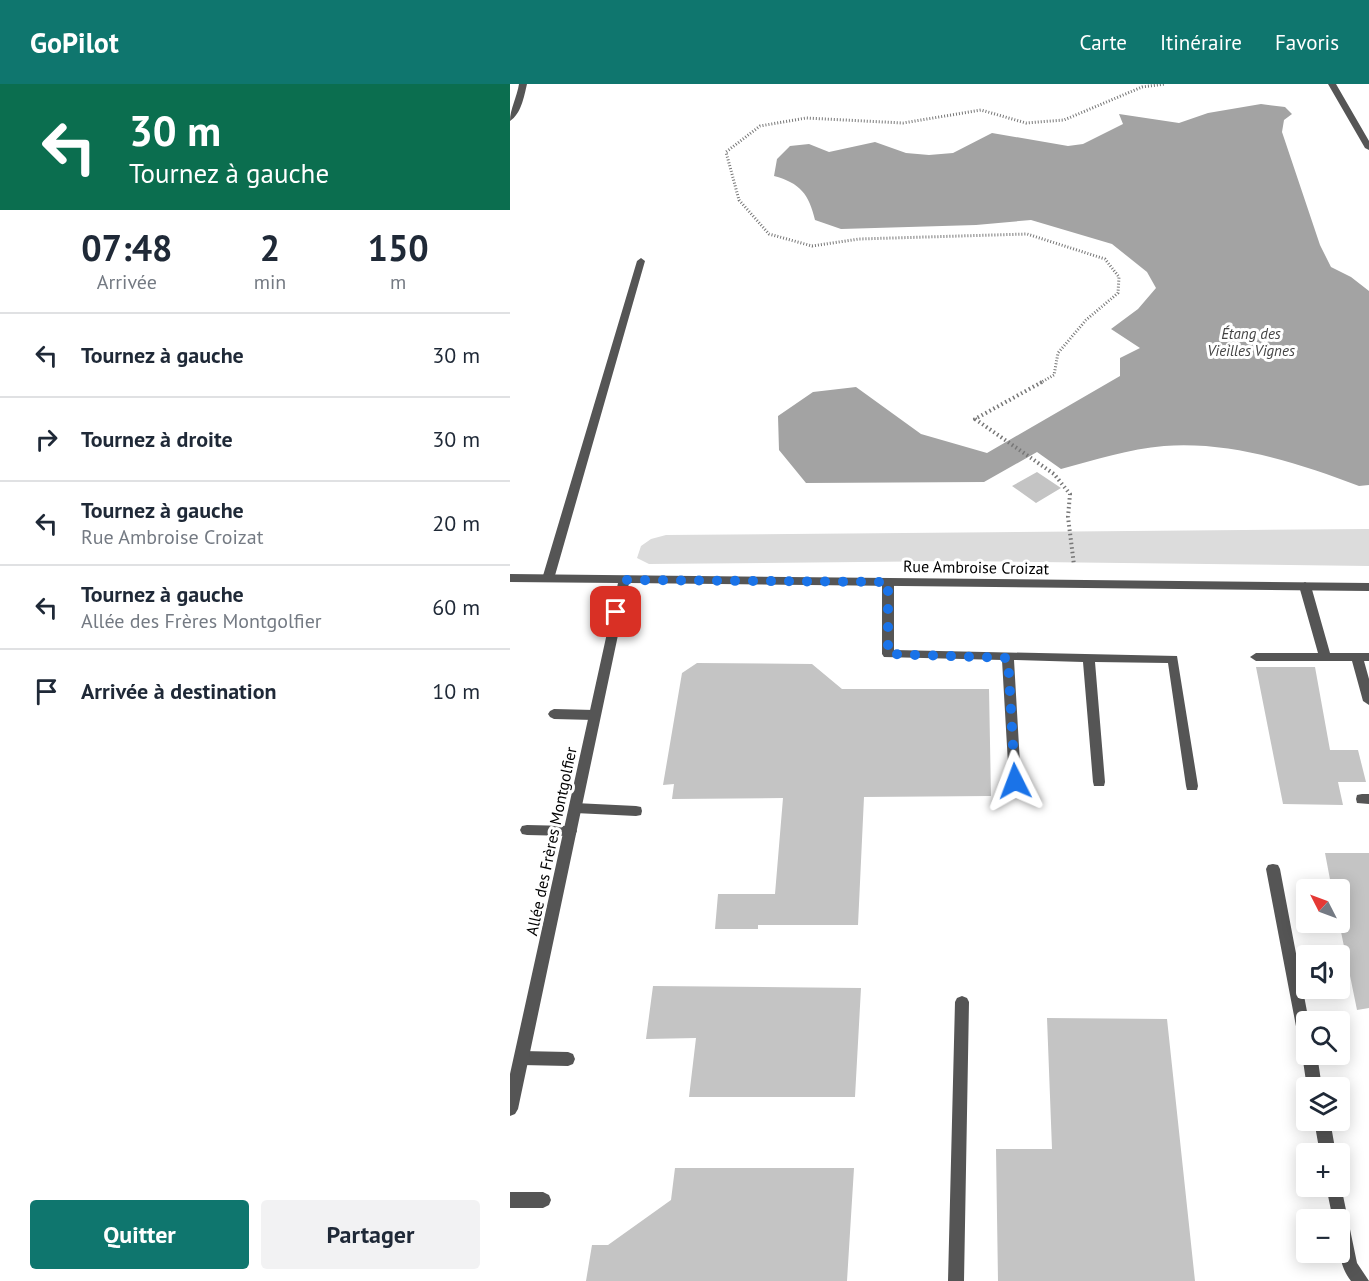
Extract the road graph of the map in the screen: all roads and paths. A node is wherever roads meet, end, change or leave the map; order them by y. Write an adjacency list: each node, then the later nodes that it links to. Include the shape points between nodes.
1 (523, 84): 4 (street)
2 (1165, 84): 11 (path, via 1142,87 1064,120 1026,123 981,110 903,123 806,118 760,126 726,152 740,200 769,234 812,246 859,239 1027,234 1105,259 1119,277 1118,293 1086,320 1058,353 1054,375 975,419 1054,474 1070,494 1068,517)
3 (1332, 84): 5 (street)
4 (510, 119)
5 (1369, 148)
6 (640, 261): 8 (street)
7 (510, 578): 8 (street, Rue Ambroise Croizat)
8 (548, 579): 9 (street, Rue Ambroise Croizat)
9 (624, 580): 10 (street, Rue Ambroise Croizat); 21 (street, Allée des Frères Montgolfier)
10 (888, 582): 11 (street, Rue Ambroise Croizat); 17 (street, via 888,654)
11 (1076, 584): 12 (street, Rue Ambroise Croizat)
12 (1305, 586): 13 (street, Rue Ambroise Croizat); 15 (street)
13 (1369, 587)
14 (1256, 657): 15 (street)
15 (1325, 657): 16 (street)
16 (1363, 657): 19 (street)
17 (1008, 658): 18 (street); 22 (street)
18 (1089, 658): 23 (street); 24 (street, via 1173,659)
19 (1369, 701)
20 (554, 714): 21 (street)
21 (594, 715): 25 (street, Allée des Frères Montgolfier)
22 (1015, 781)
23 (1099, 782)
24 (1192, 786)
25 (575, 808): 26 (street); 28 (street, Allée des Frères Montgolfier)
26 (636, 811)
27 (527, 830): 28 (street)
28 (570, 831): 32 (street, Allée des Frères Montgolfier)
29 (1273, 868): 31 (street)
30 (962, 1002): 38 (street)
31 (1300, 1011)
32 (522, 1058): 33 (street); 34 (street, Allée des Frères Montgolfier)
33 (568, 1059)
34 (510, 1107)
35 (1336, 1197): 39 (street, via 1350,1267)
36 (510, 1200): 37 (street)
37 (543, 1200)
38 (956, 1281)
39 (1361, 1281)

